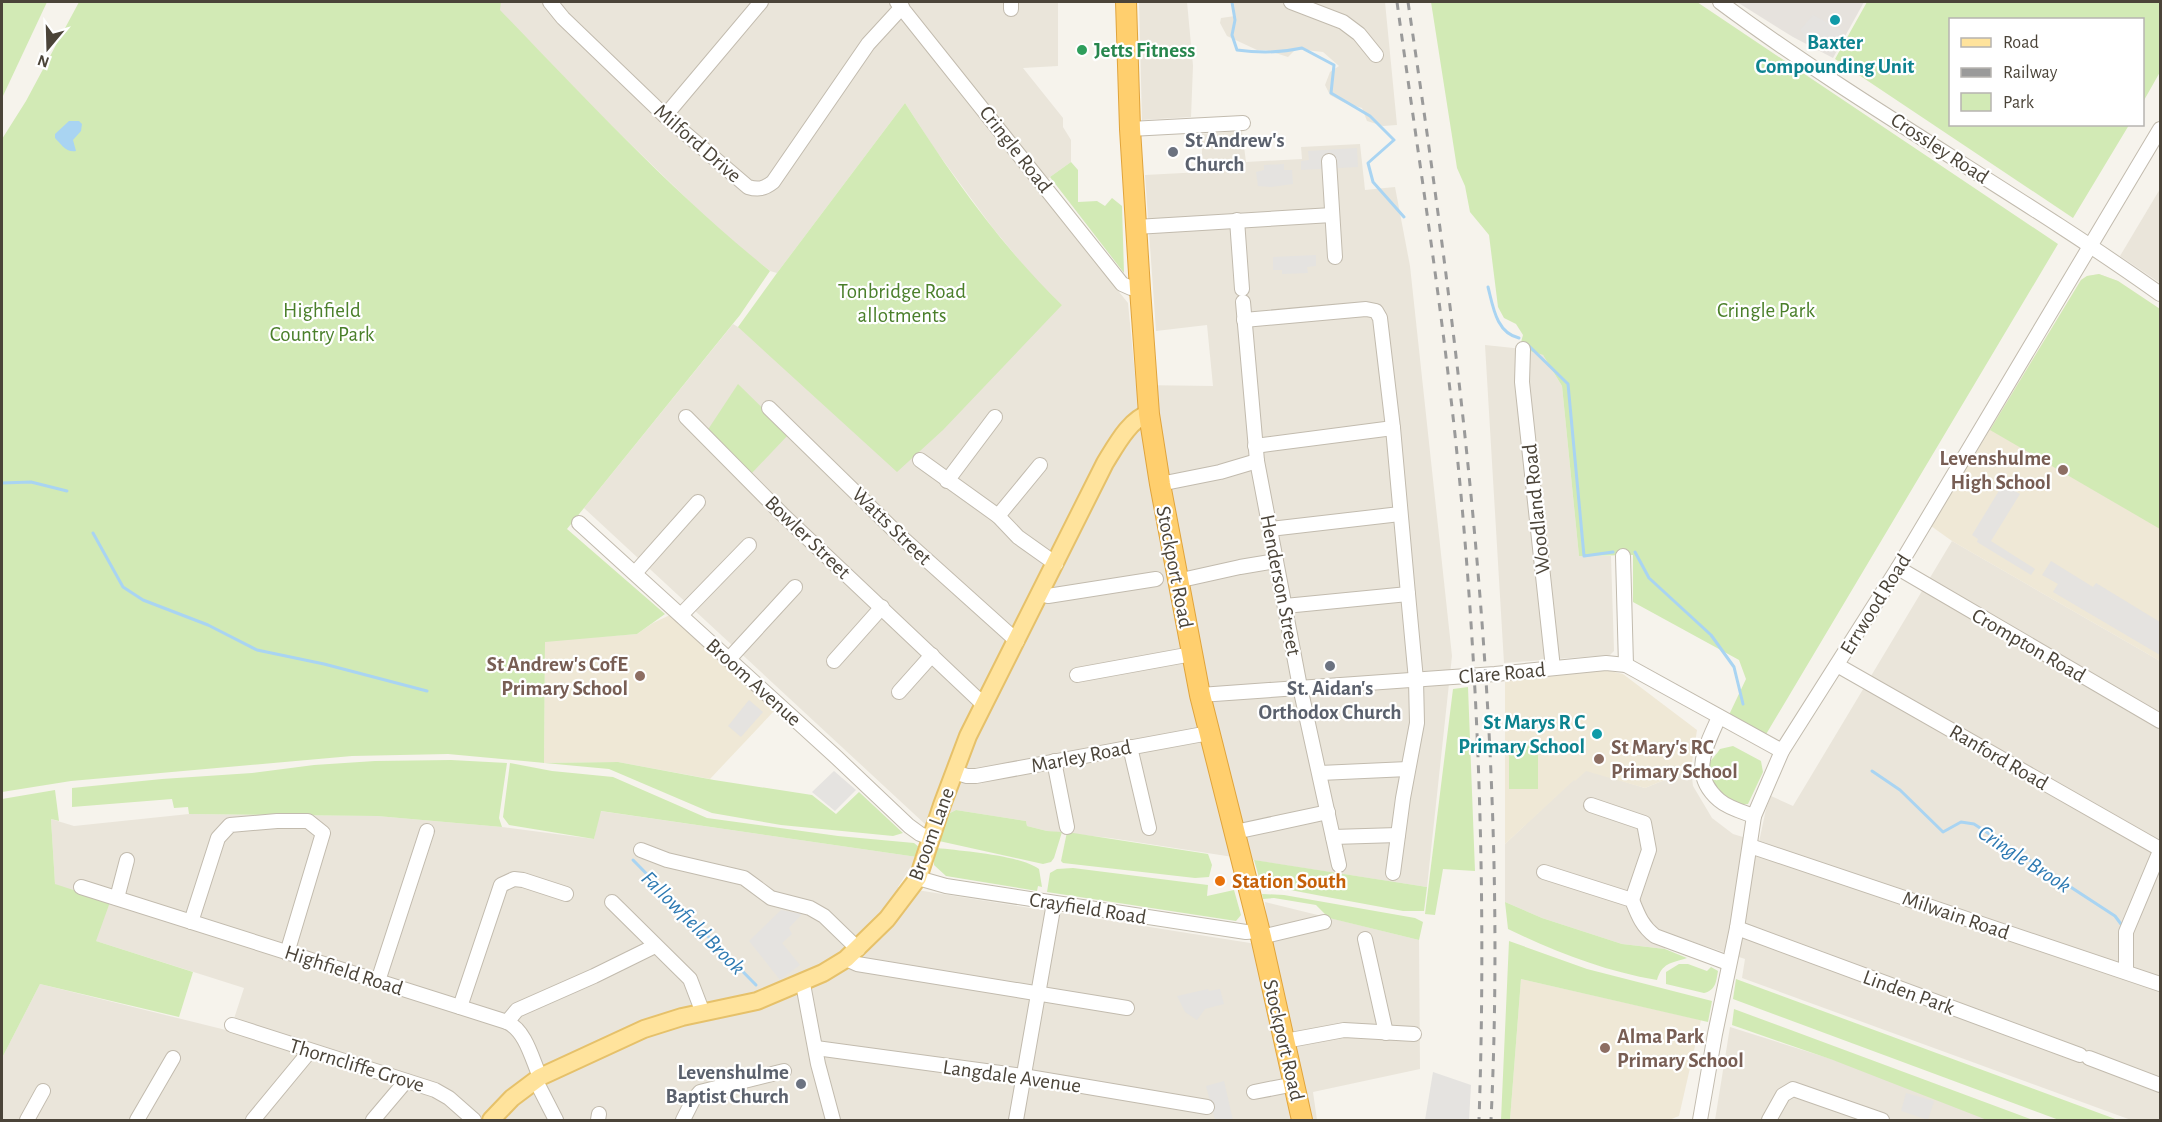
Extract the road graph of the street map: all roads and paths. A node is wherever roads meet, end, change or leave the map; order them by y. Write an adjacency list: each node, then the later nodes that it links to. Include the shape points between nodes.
1 (550, 2): 8 (street, Milford Drive)
2 (761, 2): 8 (street)
3 (1126, 2): 10 (highway, Stockport Road)
4 (1291, 2): 7 (street, via 1343,22)
5 (1720, 2): 16 (street, Crossley Road, via 1777,44)
6 (900, 4): 8 (street, Milford Drive, via 768,186 756,190 748,187); 18 (street, Cringle Road, via 1122,284)
7 (1376, 55)
8 (665, 116)
9 (1243, 123): 10 (street)
10 (1130, 129): 15 (highway, Stockport Road)
11 (2160, 129): 16 (street, Errwood Road)
12 (1329, 161): 13 (street)
13 (1332, 215): 14 (street); 17 (street)
14 (1237, 220): 15 (street); 20 (street, Henderson Street)
15 (1136, 226): 18 (highway, Stockport Road)
16 (2092, 245): 19 (street, Crossley Road); 42 (street, Errwood Road)
17 (1335, 257)
18 (1140, 289): 23 (highway, Stockport Road)
19 (2160, 294)
20 (1244, 320): 26 (street, via 1376,311); 27 (street, Henderson Street)
21 (1523, 349): 59 (street, Woodland Road, via 1522,382)
22 (769, 408): 52 (street, Watts Street, via 907,542)
23 (1149, 414): 32 (highway, Stockport Road); 41 (main road, Broom Lane, via 1135,422 1112,451)
24 (686, 417): 50 (street, Bowler Street)
25 (995, 417): 31 (street)
26 (1393, 428): 27 (street); 34 (street)
27 (1255, 446): 29 (street, Henderson Street)
28 (920, 460): 31 (street)
29 (1257, 461): 32 (street); 37 (street, Henderson Street)
30 (1040, 465): 35 (street)
31 (947, 481): 35 (street)
32 (1160, 484): 45 (highway, Stockport Road)
33 (698, 502): 43 (street)
34 (1400, 514): 37 (street); 48 (street)
35 (998, 516): 41 (street, via 1018,537)
36 (579, 523): 43 (street, Broom Avenue)
37 (1270, 530): 40 (street, Henderson Street)
38 (749, 545): 51 (street)
39 (1623, 556): 58 (street)
40 (1276, 561): 45 (street); 49 (street, Henderson Street)
41 (1056, 564): 47 (main road, Broom Lane)
42 (1898, 568): 57 (street, Errwood Road); 67 (street, Crompton Road)
43 (635, 573): 51 (street, Broom Avenue)
44 (1156, 579): 47 (street)
45 (1177, 581): 53 (highway, Stockport Road)
46 (795, 587): 55 (street)
47 (1041, 594): 52 (main road, Broom Lane)
48 (1408, 594): 49 (street); 61 (street)
49 (1285, 606): 62 (street, Henderson Street)
50 (882, 607): 54 (street, Bowler Street); 56 (street)
51 (681, 615): 55 (street, Broom Avenue)
52 (1017, 641): 65 (main road, Broom Lane)
53 (1192, 654): 60 (street); 64 (highway, Stockport Road)
54 (932, 655): 63 (street); 65 (street, Bowler Street)
55 (729, 659): 82 (street, Broom Avenue, via 915,831)
56 (834, 661)
57 (1837, 664): 70 (street, Errwood Road); 87 (street, Ranford Road)
58 (1626, 665): 59 (street, Clare Road); 66 (street, Clare Road)
59 (1553, 668): 61 (street, Clare Road)
60 (1077, 675)
61 (1416, 680): 62 (street, Clare Road); 72 (street, via 1417,723)
62 (1300, 687): 64 (street, Clare Road); 74 (street, Henderson Street)
63 (898, 692)
64 (1200, 695): 68 (highway, Stockport Road)
65 (984, 705): 73 (main road, Broom Lane)
66 (1719, 717): 70 (street, Clare Road); 77 (street, via 1702,756 1703,779 1720,801)
67 (2160, 722)
68 (1209, 733): 69 (street, Marley Road); 81 (highway, Stockport Road)
69 (1130, 747): 71 (street, Marley Road); 79 (street)
70 (1782, 751): 77 (street, Errwood Road)
71 (1054, 761): 73 (street, Marley Road, via 976,776); 78 (street)
72 (1408, 769): 74 (street); 83 (street)
73 (954, 772): 82 (main road, Broom Lane)
74 (1320, 773): 76 (street, Henderson Street)
75 (1591, 805): 96 (street, via 1644,823 1649,850)
76 (1328, 812): 81 (street); 84 (street, Henderson Street)
77 (1754, 816): 85 (street, Errwood Road)
78 (1067, 827)
79 (1149, 828)
80 (428, 831): 109 (street)
81 (1235, 832): 102 (highway, Stockport Road)
82 (932, 834): 90 (main road, Broom Lane)
83 (1398, 835): 84 (street); 92 (street)
84 (1334, 837): 89 (street, Henderson Street)
85 (1750, 846): 101 (street, Errwood Road); 108 (street, Milwain Road)
86 (641, 850): 106 (street, via 666,866 744,878 771,898 817,912 832,922)
87 (2160, 850): 108 (street, via 2126,932)
88 (128, 860): 95 (street)
89 (1339, 865)
90 (920, 871): 98 (street, Crayfield Road, via 946,886); 106 (main road, Broom Lane, via 887,920)
91 (1544, 872): 96 (street)
92 (1393, 873)
93 (81, 887): 95 (street, Highfield Road)
94 (566, 894): 113 (street, via 550,893 514,879 501,885)
95 (117, 898): 99 (street, Highfield Road)
96 (1632, 900): 107 (street, via 1640,921 1655,936)
97 (612, 902): 104 (street)
98 (1054, 903): 102 (street, Crayfield Road); 112 (street)
99 (191, 922): 105 (street, Highfield Road); 105 (street, via 218,838 230,825 308,821 323,833)
100 (1324, 922): 102 (street, Crayfield Road)
101 (1737, 928): 107 (street, Errwood Road); 129 (street, Linden Park)
102 (1260, 934): 120 (highway, Stockport Road)
103 (1365, 939): 118 (street)
104 (655, 946): 115 (street, via 690,979); 116 (street, via 517,1010)
105 (287, 953): 109 (street, Highfield Road)
106 (852, 954): 110 (main road, Broom Lane); 112 (street, via 857,964)
107 (1728, 963): 144 (street, Errwood Road)
108 (2126, 972): 111 (street, Milwain Road)
109 (378, 981): 113 (street, Highfield Road)
110 (802, 984): 115 (main road, Broom Lane, via 747,1004); 121 (street)
111 (2160, 984)
112 (1037, 993): 114 (street); 125 (street)
113 (460, 1007): 116 (street, Highfield Road)
114 (1127, 1008)
115 (703, 1013): 126 (main road, Broom Lane, via 644,1029)
116 (507, 1022): 126 (street, via 521,1033)
117 (232, 1025): 122 (street, Thorncliffe Grove)
118 (1386, 1033): 119 (street); 120 (street, via 1344,1030)
119 (1414, 1034)
120 (1285, 1041): 128 (highway, Stockport Road)
121 (816, 1048): 125 (street, Langdale Avenue); 141 (street)
122 (310, 1051): 127 (street, Thorncliffe Grove); 135 (street)
123 (173, 1058): 134 (street)
124 (784, 1071): 140 (street, via 700,1092)
125 (1023, 1076): 132 (street, Langdale Avenue); 142 (street)
126 (538, 1079): 138 (main road, Broom Lane); 139 (street)
127 (406, 1081): 136 (street); 137 (street, Thorncliffe Grove, via 449,1098)
128 (1295, 1084): 131 (street); 143 (highway, Stockport Road)
129 (2160, 1085)
130 (43, 1091): 133 (street)
131 (1254, 1092)
132 (1207, 1107)
133 (27, 1120)
134 (138, 1120)
135 (253, 1120)
136 (373, 1120)
137 (474, 1120)
138 (491, 1120)
139 (556, 1120)
140 (683, 1120)
141 (832, 1120)
142 (1016, 1120)
143 (1302, 1120)
144 (1700, 1120)
145 (1769, 1120): 146 (street, via 1783,1095 1793,1089)
146 (1882, 1120)

